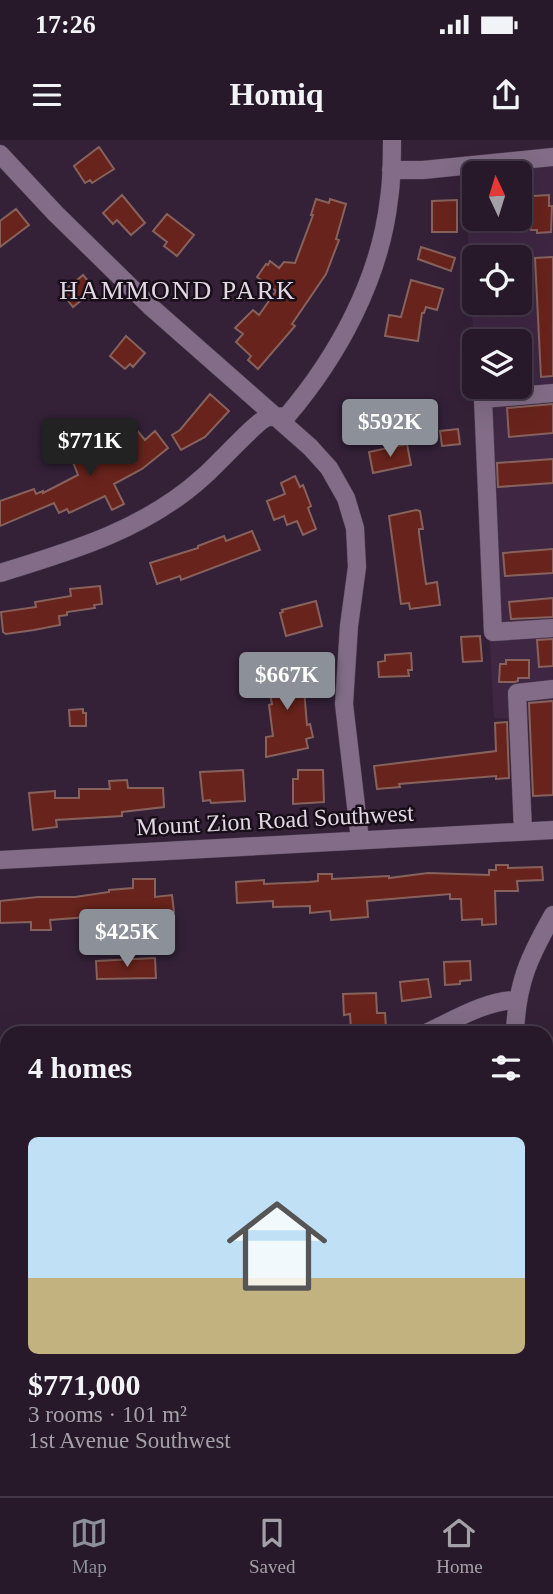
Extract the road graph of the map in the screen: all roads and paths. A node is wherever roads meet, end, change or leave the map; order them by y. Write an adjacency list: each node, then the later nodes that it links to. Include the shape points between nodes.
1 (392, 140): 4 (street)
2 (0, 154): 6 (street, via 151,307)
3 (553, 157): 4 (street)
4 (391, 170): 6 (street, via 381,242 356,313 310,390 287,416)
5 (553, 393): 8 (street, via 483,399 493,632)
6 (276, 417): 7 (street, via 265,418 201,479 136,524); 12 (street, via 329,468 346,498 355,528 357,567 344,704)
7 (0, 573)
8 (553, 628)
9 (553, 689): 11 (street, via 517,692)
10 (553, 830): 11 (street, Mount Zion Road Southwest)
11 (523, 831): 12 (street, Mount Zion Road Southwest)
12 (360, 840): 13 (street, Mount Zion Road Southwest)
13 (0, 860)
14 (553, 915): 15 (street, via 530,956)
15 (516, 1000): 16 (street, via 489,1004); 17 (street)
16 (441, 1026)
17 (515, 1026)

